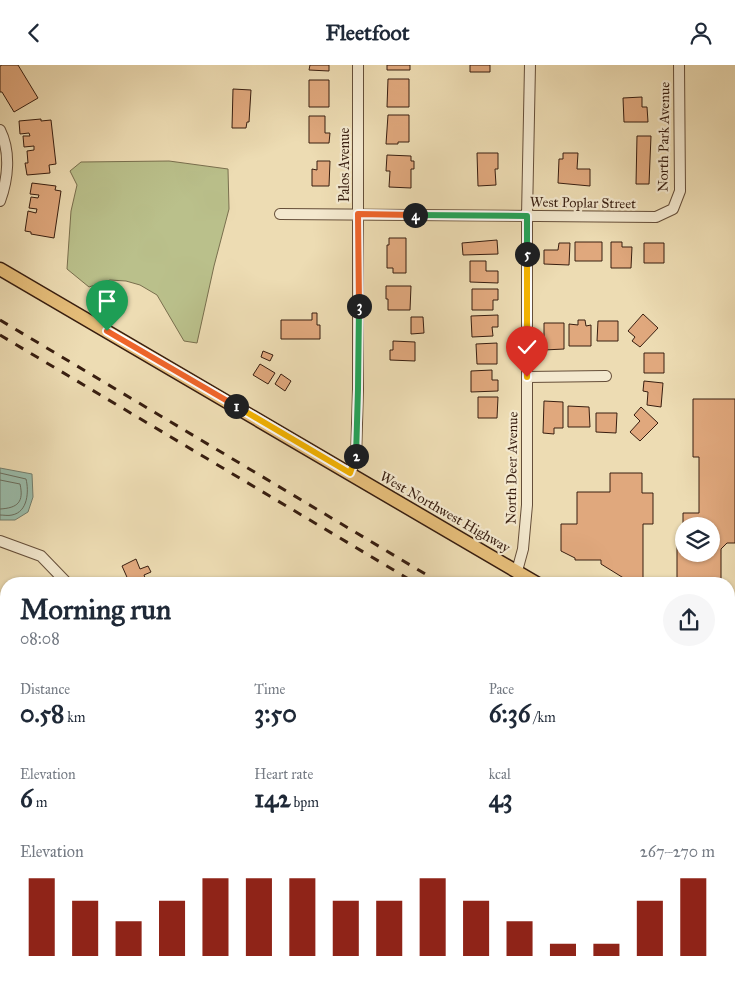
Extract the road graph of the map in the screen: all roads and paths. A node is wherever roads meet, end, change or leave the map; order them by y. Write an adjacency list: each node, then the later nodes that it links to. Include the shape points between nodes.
1 (358, 65): 8 (street, Palos Avenue)
2 (530, 65): 9 (street, North Deer Avenue)
3 (679, 65): 6 (street, North Park Avenue, via 680,191)
4 (0, 130): 5 (street, via 7,157 7,174)
5 (0, 201)
6 (673, 209): 9 (street, West Poplar Street, via 656,217)
7 (280, 214): 8 (street, West Poplar Street)
8 (358, 214): 9 (street, West Poplar Street); 13 (street, Palos Avenue, via 358,397 356,459)
9 (527, 216): 12 (street, North Deer Avenue)
10 (0, 269): 13 (main road, West Northwest Highway)
11 (606, 376): 12 (street)
12 (527, 377): 15 (street, North Deer Avenue, via 527,505 523,549)
13 (350, 473): 15 (main road, West Northwest Highway)
14 (0, 541): 16 (street, via 41,556)
15 (517, 571): 17 (main road, West Northwest Highway)
16 (61, 577)
17 (527, 577)

